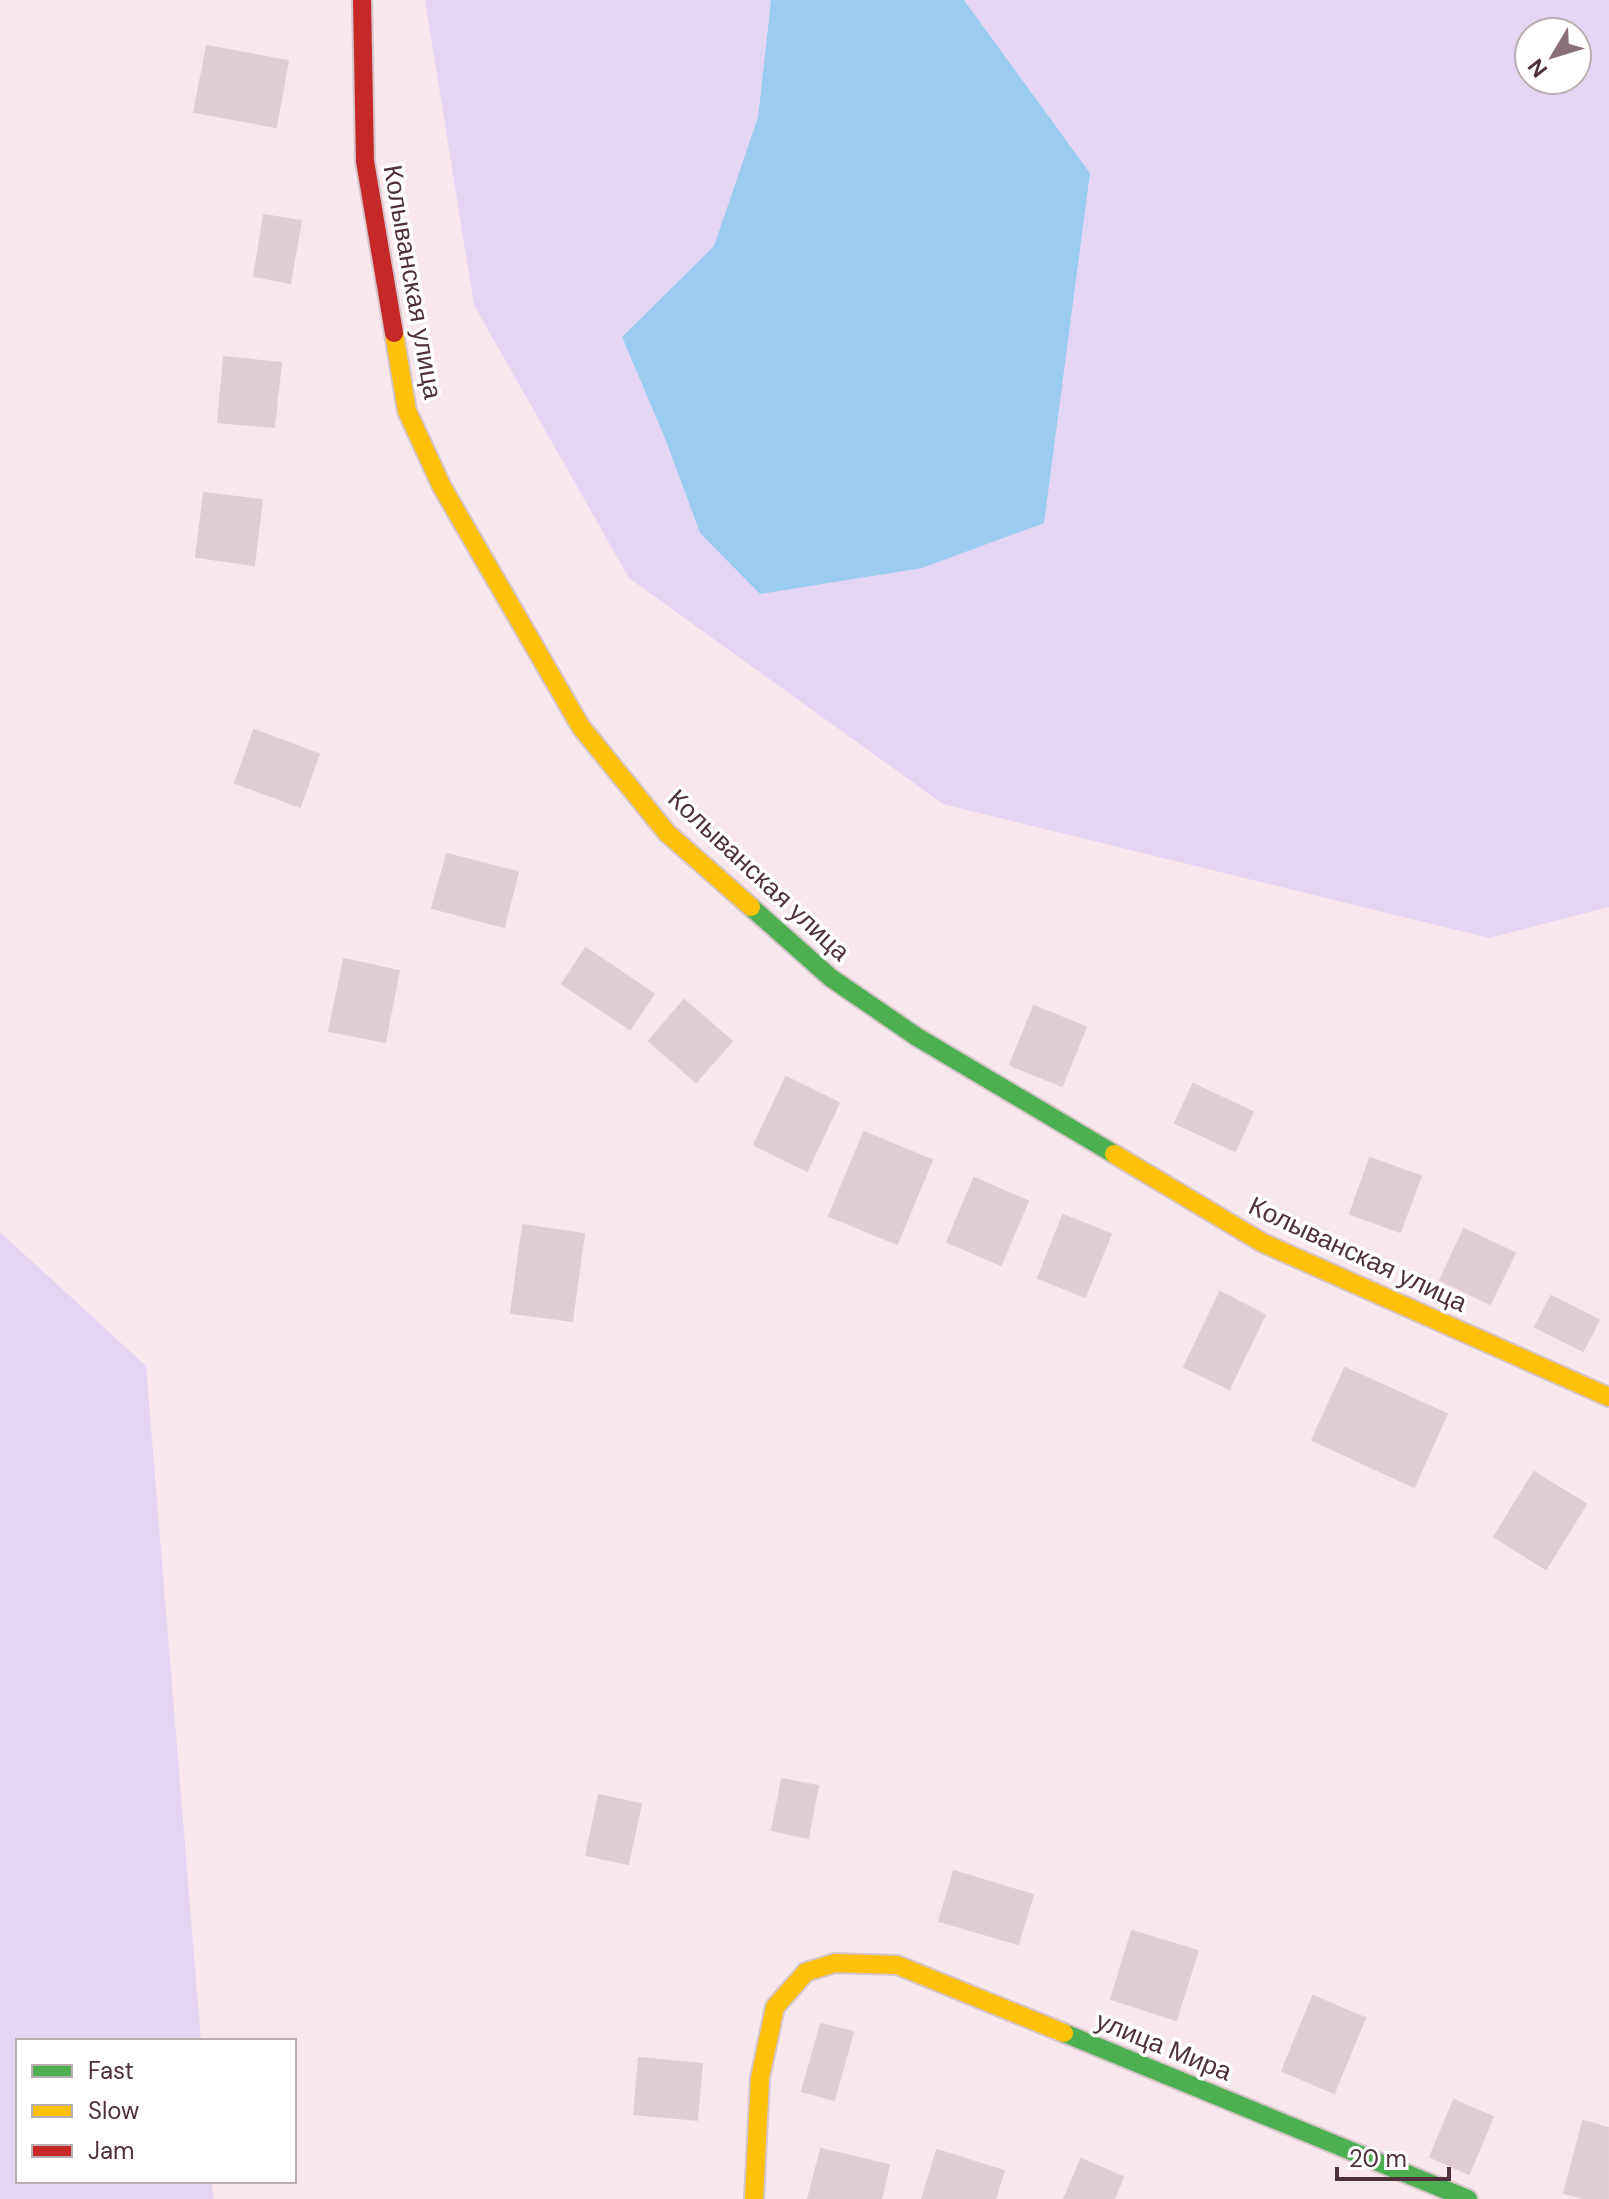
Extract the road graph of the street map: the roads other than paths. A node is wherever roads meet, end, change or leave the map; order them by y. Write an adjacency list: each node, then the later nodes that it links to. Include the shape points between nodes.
1 (362, 0): 2 (street, Колыванская улица, via 365,161 407,411 442,487 581,727 667,833 831,978 944,1053 1263,1243)
2 (1609, 1397)
3 (754, 2199): 4 (street, улица Мира, via 760,2078 775,2007 806,1972 835,1963 897,1965)
4 (1468, 2199)

